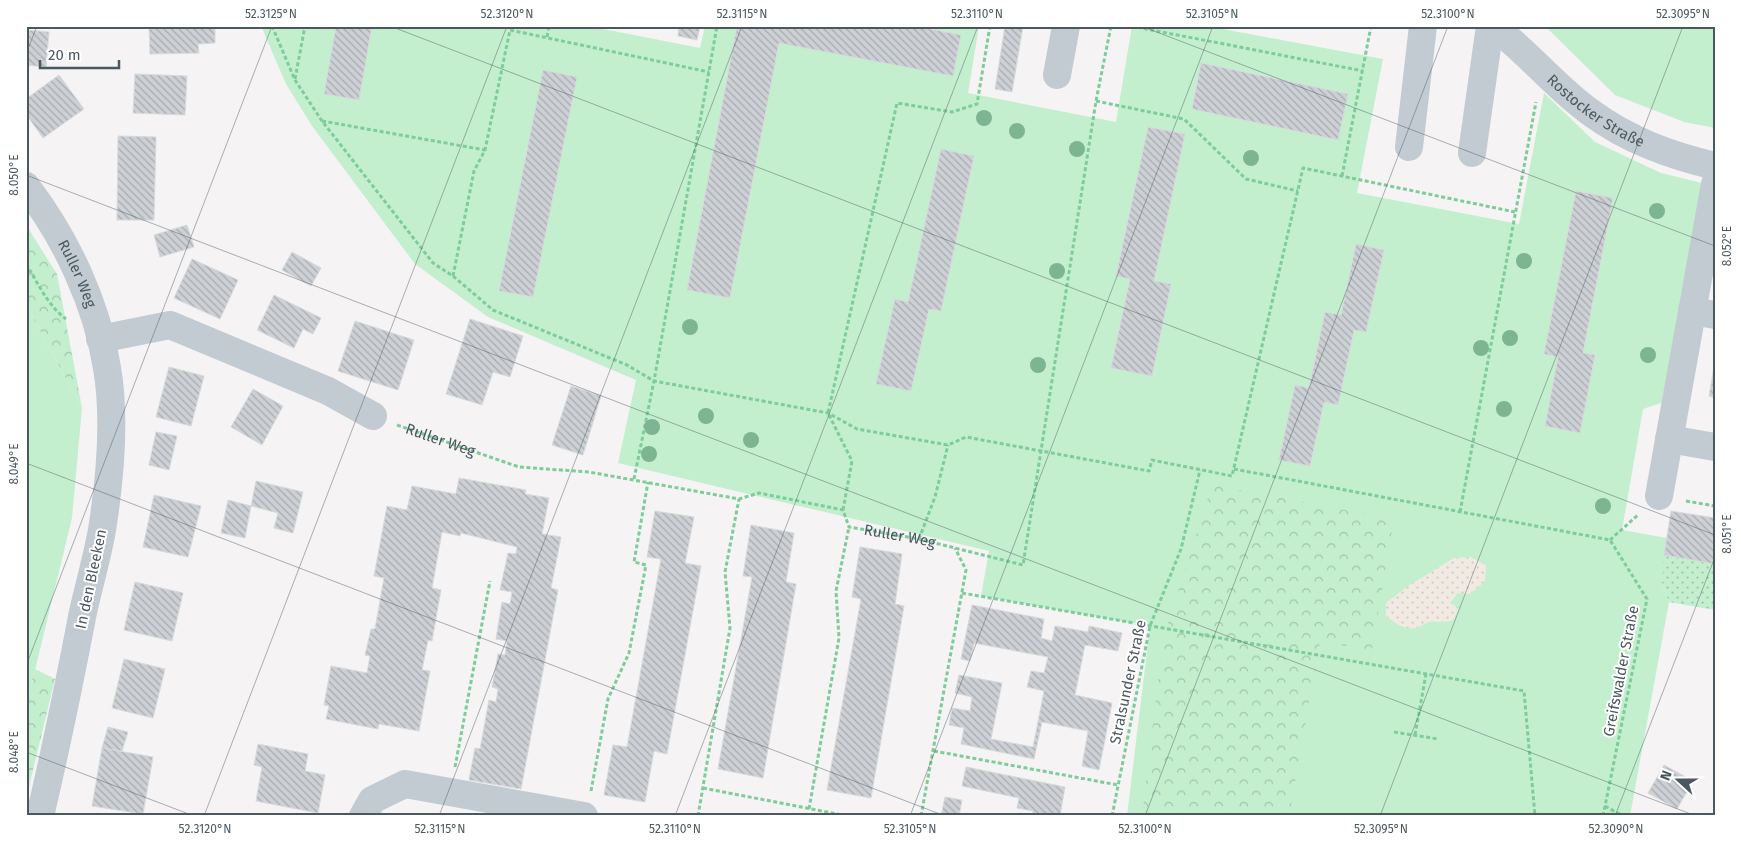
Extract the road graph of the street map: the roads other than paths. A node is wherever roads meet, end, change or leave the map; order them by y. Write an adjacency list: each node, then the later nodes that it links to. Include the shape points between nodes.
1 (1066, 26): 4 (street)
2 (1423, 26): 5 (street)
3 (1492, 26): 6 (street); 7 (street, Rostocker Straße, via 1589,112 1632,138 1673,156)
4 (1057, 75)
5 (1409, 147)
6 (1472, 153)
7 (1715, 166)
8 (1715, 184): 10 (street)
9 (26, 186): 11 (street, Ruller Weg, via 40,204 72,261)
10 (1704, 313): 13 (street)
11 (98, 330): 12 (street, via 170,325 328,391); 17 (street, In den Bleeken, via 110,391 110,437 102,530)
12 (373, 416)
13 (1669, 439): 14 (street); 15 (street)
14 (1715, 447)
15 (1659, 496)
16 (587, 806): 18 (street, via 405,784 372,800)
17 (40, 816)
18 (363, 816)

